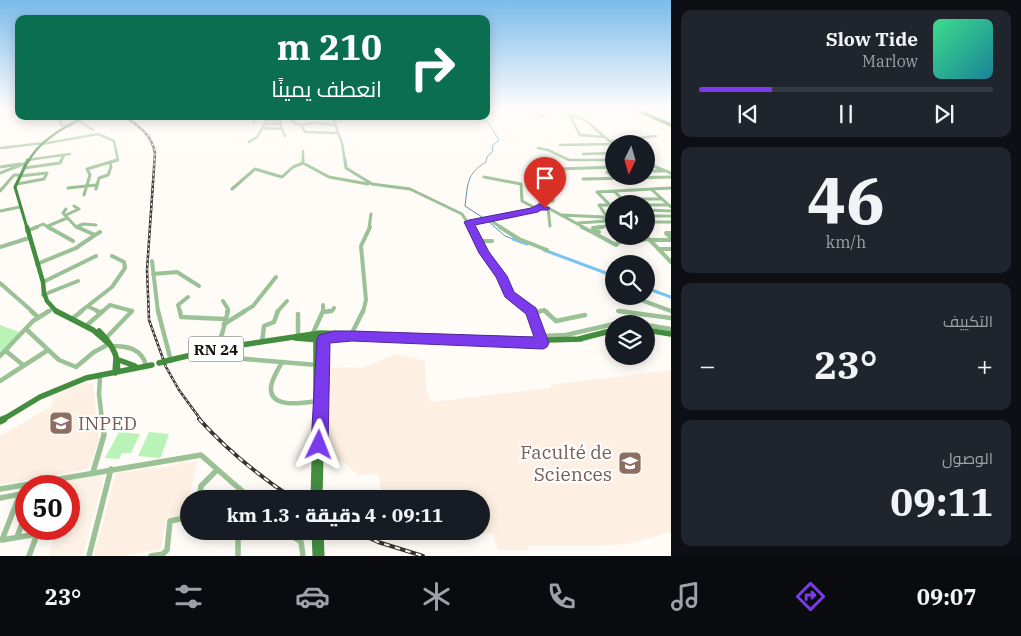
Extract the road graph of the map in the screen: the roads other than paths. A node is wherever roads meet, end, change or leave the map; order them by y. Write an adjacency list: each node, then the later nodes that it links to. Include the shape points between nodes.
1 (53, 135): 11 (main road)
2 (93, 135): 11 (street)
3 (100, 135): 22 (street, via 116,145 118,160)
4 (258, 135): 9 (street)
5 (338, 135): 43 (street, via 344,166)
6 (580, 135): 8 (street)
7 (603, 135): 8 (street)
8 (605, 137)
9 (249, 142)
10 (605, 143): 12 (street)
11 (43, 144): 13 (street); 21 (main road)
12 (560, 145)
13 (1, 148)
14 (538, 148): 20 (street, via 548,149 569,160)
15 (303, 151): 24 (street)
16 (605, 153): 18 (street)
17 (70, 154): 19 (street)
18 (583, 154)
19 (64, 155): 21 (street); 27 (street, via 60,163)
20 (605, 160)
21 (27, 161): 26 (street); 27 (main road); 34 (street)
22 (110, 162): 46 (street, via 87,169 90,175); 47 (street, via 108,175 99,178)
23 (556, 162): 28 (street)
24 (303, 163): 43 (street, via 329,177); 50 (street, via 293,167 284,177 253,170)
25 (655, 166): 32 (street)
26 (0, 167)
27 (24, 168): 36 (main road)
28 (559, 169): 29 (street); 35 (street, via 558,175)
29 (605, 169)
30 (532, 171): 33 (street)
31 (655, 171): 32 (street)
32 (665, 171): 37 (street)
33 (540, 172): 35 (street); 35 (street, via 540,158 550,159); 65 (street)
34 (0, 173)
35 (551, 174): 65 (street, via 554,201)
36 (20, 175): 42 (main road); 42 (street, via 47,173 44,179); 45 (street, via 14,175)
37 (671, 175): 38 (street)
38 (655, 176)
39 (484, 177): 65 (street, via 521,184 522,201)
40 (605, 178): 41 (street)
41 (583, 179)
42 (16, 184): 63 (main road)
43 (372, 184): 80 (street, via 410,189 457,210)
44 (0, 185): 45 (street)
45 (6, 185): 53 (street)
46 (86, 186): 47 (street); 48 (street); 55 (street)
47 (96, 187)
48 (68, 188)
49 (671, 188): 51 (street)
50 (232, 189)
51 (651, 189): 52 (street); 59 (street)
52 (629, 190): 54 (street); 57 (street)
53 (0, 191)
54 (614, 191): 56 (street); 60 (street, via 597,192)
55 (84, 195)
56 (618, 195)
57 (635, 195)
58 (655, 199): 59 (street)
59 (662, 199): 66 (street)
60 (605, 201)
61 (605, 205): 71 (street, via 599,205)
62 (655, 205): 66 (street)
63 (20, 206): 70 (street); 89 (main road)
64 (74, 206): 74 (street, via 79,209)
65 (539, 206): 67 (street); 78 (street)
66 (670, 207): 69 (street)
67 (548, 208): 73 (street); 86 (street)
68 (66, 209): 74 (street, via 63,213)
69 (655, 209)
70 (0, 211)
71 (605, 213)
72 (372, 214): 144 (street, via 370,230 361,241 365,308)
73 (560, 214): 77 (street); 83 (street)
74 (67, 216): 85 (street); 87 (street)
75 (655, 216): 76 (street)
76 (671, 216)
77 (605, 217)
78 (490, 220): 80 (street); 105 (street, via 519,239)
79 (605, 221): 83 (street)
80 (469, 222): 98 (street)
81 (655, 222): 82 (street)
82 (671, 222)
83 (576, 223): 91 (street)
84 (96, 225): 87 (street)
85 (48, 226): 89 (street, via 43,224); 99 (street)
86 (550, 226)
87 (76, 227): 93 (street)
88 (605, 227): 91 (street, via 593,228 599,232)
89 (27, 231): 94 (main road)
90 (100, 232): 93 (street)
91 (594, 233): 96 (street)
92 (671, 233): 97 (street, via 666,233)
93 (95, 235): 110 (street, via 79,246)
94 (29, 238): 102 (street); 110 (main road)
95 (655, 238): 97 (street)
96 (605, 239)
97 (671, 239)
98 (478, 240): 100 (street); 131 (street, via 511,296)
99 (73, 241)
100 (492, 241)
101 (655, 245): 103 (street)
102 (0, 247)
103 (658, 249): 104 (street); 108 (street)
104 (671, 249)
105 (547, 250)
106 (96, 256): 114 (street)
107 (112, 256): 123 (street, via 124,262 126,268 112,287)
108 (670, 261)
109 (152, 262): 111 (street)
110 (37, 264): 114 (main road)
111 (153, 274): 116 (street, via 177,272); 158 (street)
112 (276, 277): 136 (street, via 252,306)
113 (78, 281): 117 (street)
114 (43, 282): 117 (main road)
115 (0, 283): 133 (street)
116 (199, 286)
117 (43, 295): 125 (main road)
118 (188, 297): 136 (street, via 178,305 181,317)
119 (287, 300): 150 (street, via 278,310 274,322 264,326)
120 (223, 301): 136 (street, via 228,309)
121 (322, 305): 129 (street)
122 (655, 305): 127 (street)
123 (89, 307): 128 (street); 134 (street)
124 (334, 308): 129 (street)
125 (54, 310): 133 (street); 134 (main road); 151 (main road)
126 (618, 311): 135 (street)
127 (671, 311)
128 (101, 312): 137 (street); 151 (street, via 110,305 132,311)
129 (323, 312): 147 (street)
130 (298, 314): 146 (street)
131 (532, 314): 132 (street, via 544,310 556,321); 149 (street)
132 (585, 315)
133 (38, 317): 140 (street)
134 (73, 318): 137 (main road)
135 (671, 318)
136 (224, 321): 153 (street, via 223,336)
137 (87, 325): 151 (main road, via 99,331)
138 (605, 326): 149 (street)
139 (655, 326): 141 (street)
140 (26, 329): 152 (street); 154 (street)
141 (671, 329)
142 (655, 331): 145 (main road)
143 (605, 332): 149 (main road, RN 24, via 562,342)
144 (352, 333): 148 (main road, RN 24); 149 (main road, RN 24)
145 (671, 334)
146 (298, 335): 147 (main road, RN 24); 150 (main road, RN 24)
147 (315, 335): 148 (main road, RN 24); 150 (main road, RN 24); 162 (main road)
148 (324, 336): 149 (main road, RN 24); 172 (main road)
149 (542, 340)
150 (265, 341): 153 (main road, RN 24)
151 (109, 343): 152 (street, via 76,367 59,360); 157 (main road); 161 (street, via 136,350)
152 (48, 350): 160 (street)
153 (214, 350): 155 (main road, RN 24)
154 (6, 351): 156 (street); 160 (street)
155 (207, 351): 158 (main road, RN 24); 159 (street, via 210,356)
156 (0, 356)
157 (117, 358): 163 (main road); 164 (main road)
158 (168, 361): 161 (main road, RN 24, bridge)
159 (282, 362): 162 (street); 167 (street, via 270,387 275,398 288,404)
160 (23, 365): 166 (street)
161 (149, 365): 163 (main road, RN 24); 164 (main road, RN 24)
162 (317, 366): 167 (main road)
163 (136, 367): 164 (main road, RN 24)
164 (115, 370): 165 (main road, RN 24)
165 (102, 375): 168 (main road, RN 24, via 40,398); 171 (street, via 99,394 104,435)
166 (0, 381)
167 (316, 401): 172 (main road)
168 (0, 421)
169 (111, 469): 170 (street, via 201,455); 171 (street); 191 (street)
170 (217, 470): 173 (street); 175 (street)
171 (93, 472): 174 (street)
172 (316, 479): 176 (main road); 177 (main road)
173 (239, 488)
174 (0, 489)
175 (200, 490)
176 (315, 490)
177 (318, 490)
178 (15, 495): 179 (street)
179 (0, 498)
180 (15, 511): 183 (street)
181 (180, 519): 192 (street, via 170,521 167,550)
182 (15, 538): 183 (street)
183 (1, 540)
184 (35, 540): 190 (street)
185 (238, 540): 193 (street)
186 (298, 540): 194 (street)
187 (317, 540): 189 (main road)
188 (319, 540): 189 (main road)
189 (318, 544): 195 (main road); 196 (main road)
190 (29, 556)
191 (89, 556)
192 (152, 556)
193 (238, 556)
194 (303, 556)
195 (316, 556)
196 (321, 556)

